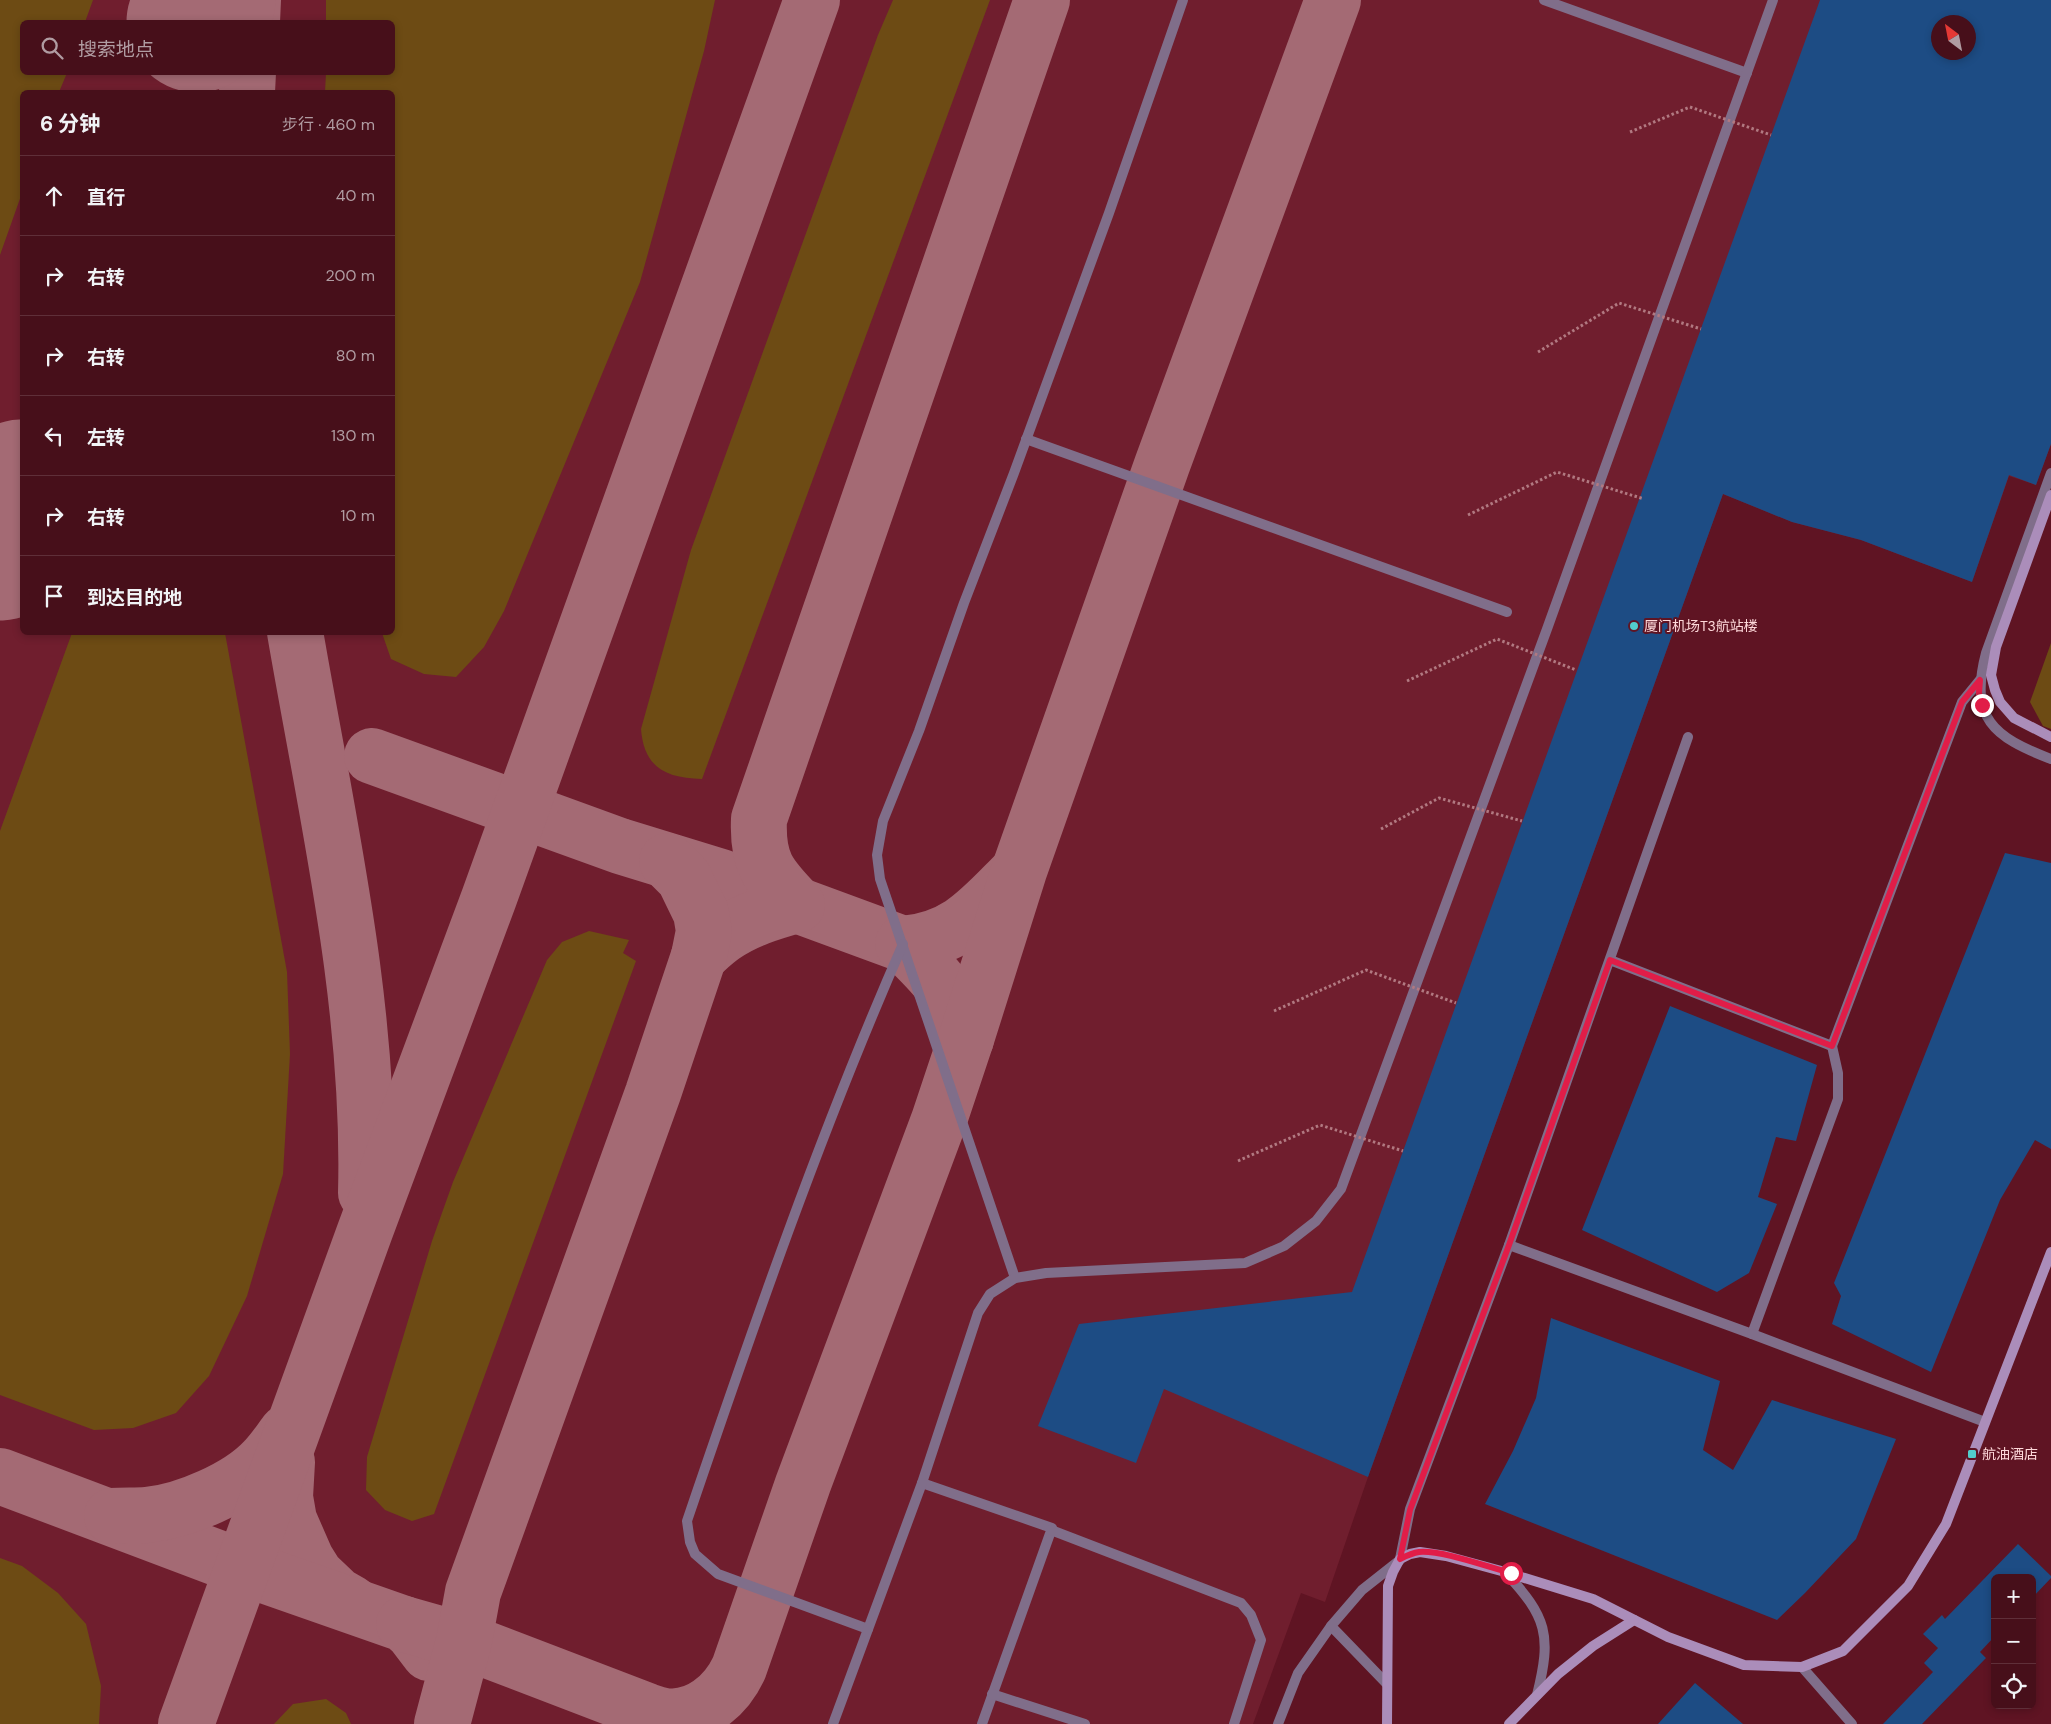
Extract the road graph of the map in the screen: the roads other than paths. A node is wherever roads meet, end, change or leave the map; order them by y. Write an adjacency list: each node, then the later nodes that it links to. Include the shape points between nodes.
1 (1183, 0): 5 (street)
2 (1544, 0): 4 (street)
3 (1773, 0): 4 (street)
4 (1747, 73): 18 (street, via 1341,1189 1316,1221 1284,1246 1245,1263 1046,1273)
5 (1026, 439): 8 (street); 13 (street, via 919,731 882,821 877,855 880,878)
6 (2051, 473): 9 (street, via 1986,653)
7 (2051, 494): 11 (main road, via 1996,647 1991,675 2000,702 2014,718)
8 (1506, 612)
9 (1980, 680): 12 (street, via 1982,705 1997,732); 15 (street, via 1962,702)
10 (1688, 737): 14 (street)
11 (2051, 737)
12 (2051, 759)
13 (903, 944): 18 (street); 27 (street, via 823,1137 687,1521 695,1554 718,1574)
14 (1610, 960): 15 (street); 16 (street)
15 (1832, 1046): 19 (street, via 1838,1074 1838,1099)
16 (1509, 1245): 19 (street); 23 (street, via 1410,1510)
17 (2051, 1252): 20 (main road)
18 (1015, 1278): 21 (street, via 990,1294 978,1314)
19 (1752, 1334): 20 (street)
20 (1985, 1422): 28 (main road, via 1946,1524 1908,1586 1843,1651)
21 (922, 1483): 22 (street); 27 (street)
22 (1051, 1530): 30 (street); 35 (street, via 1241,1603 1251,1615 1262,1640)
23 (1400, 1559): 24 (main road, via 1420,1552); 26 (street, via 1362,1590); 29 (main road, via 1388,1586)
24 (1505, 1572): 25 (main road, via 1593,1600); 31 (street, via 1538,1612 1544,1627 1546,1643)
25 (1634, 1620): 28 (main road, via 1668,1637 1744,1665); 31 (main road, via 1593,1646)
26 (1331, 1626): 29 (street); 36 (street, via 1298,1673)
27 (868, 1629): 32 (street)
28 (1802, 1667): 39 (street)
29 (1387, 1684): 37 (main road)
30 (992, 1694): 33 (street); 34 (street)
31 (1537, 1695): 38 (main road)
32 (833, 1724)
33 (982, 1724)
34 (1085, 1724)
35 (1234, 1724)
36 (1278, 1724)
37 (1389, 1724)
38 (1509, 1724)
39 (1852, 1724)

